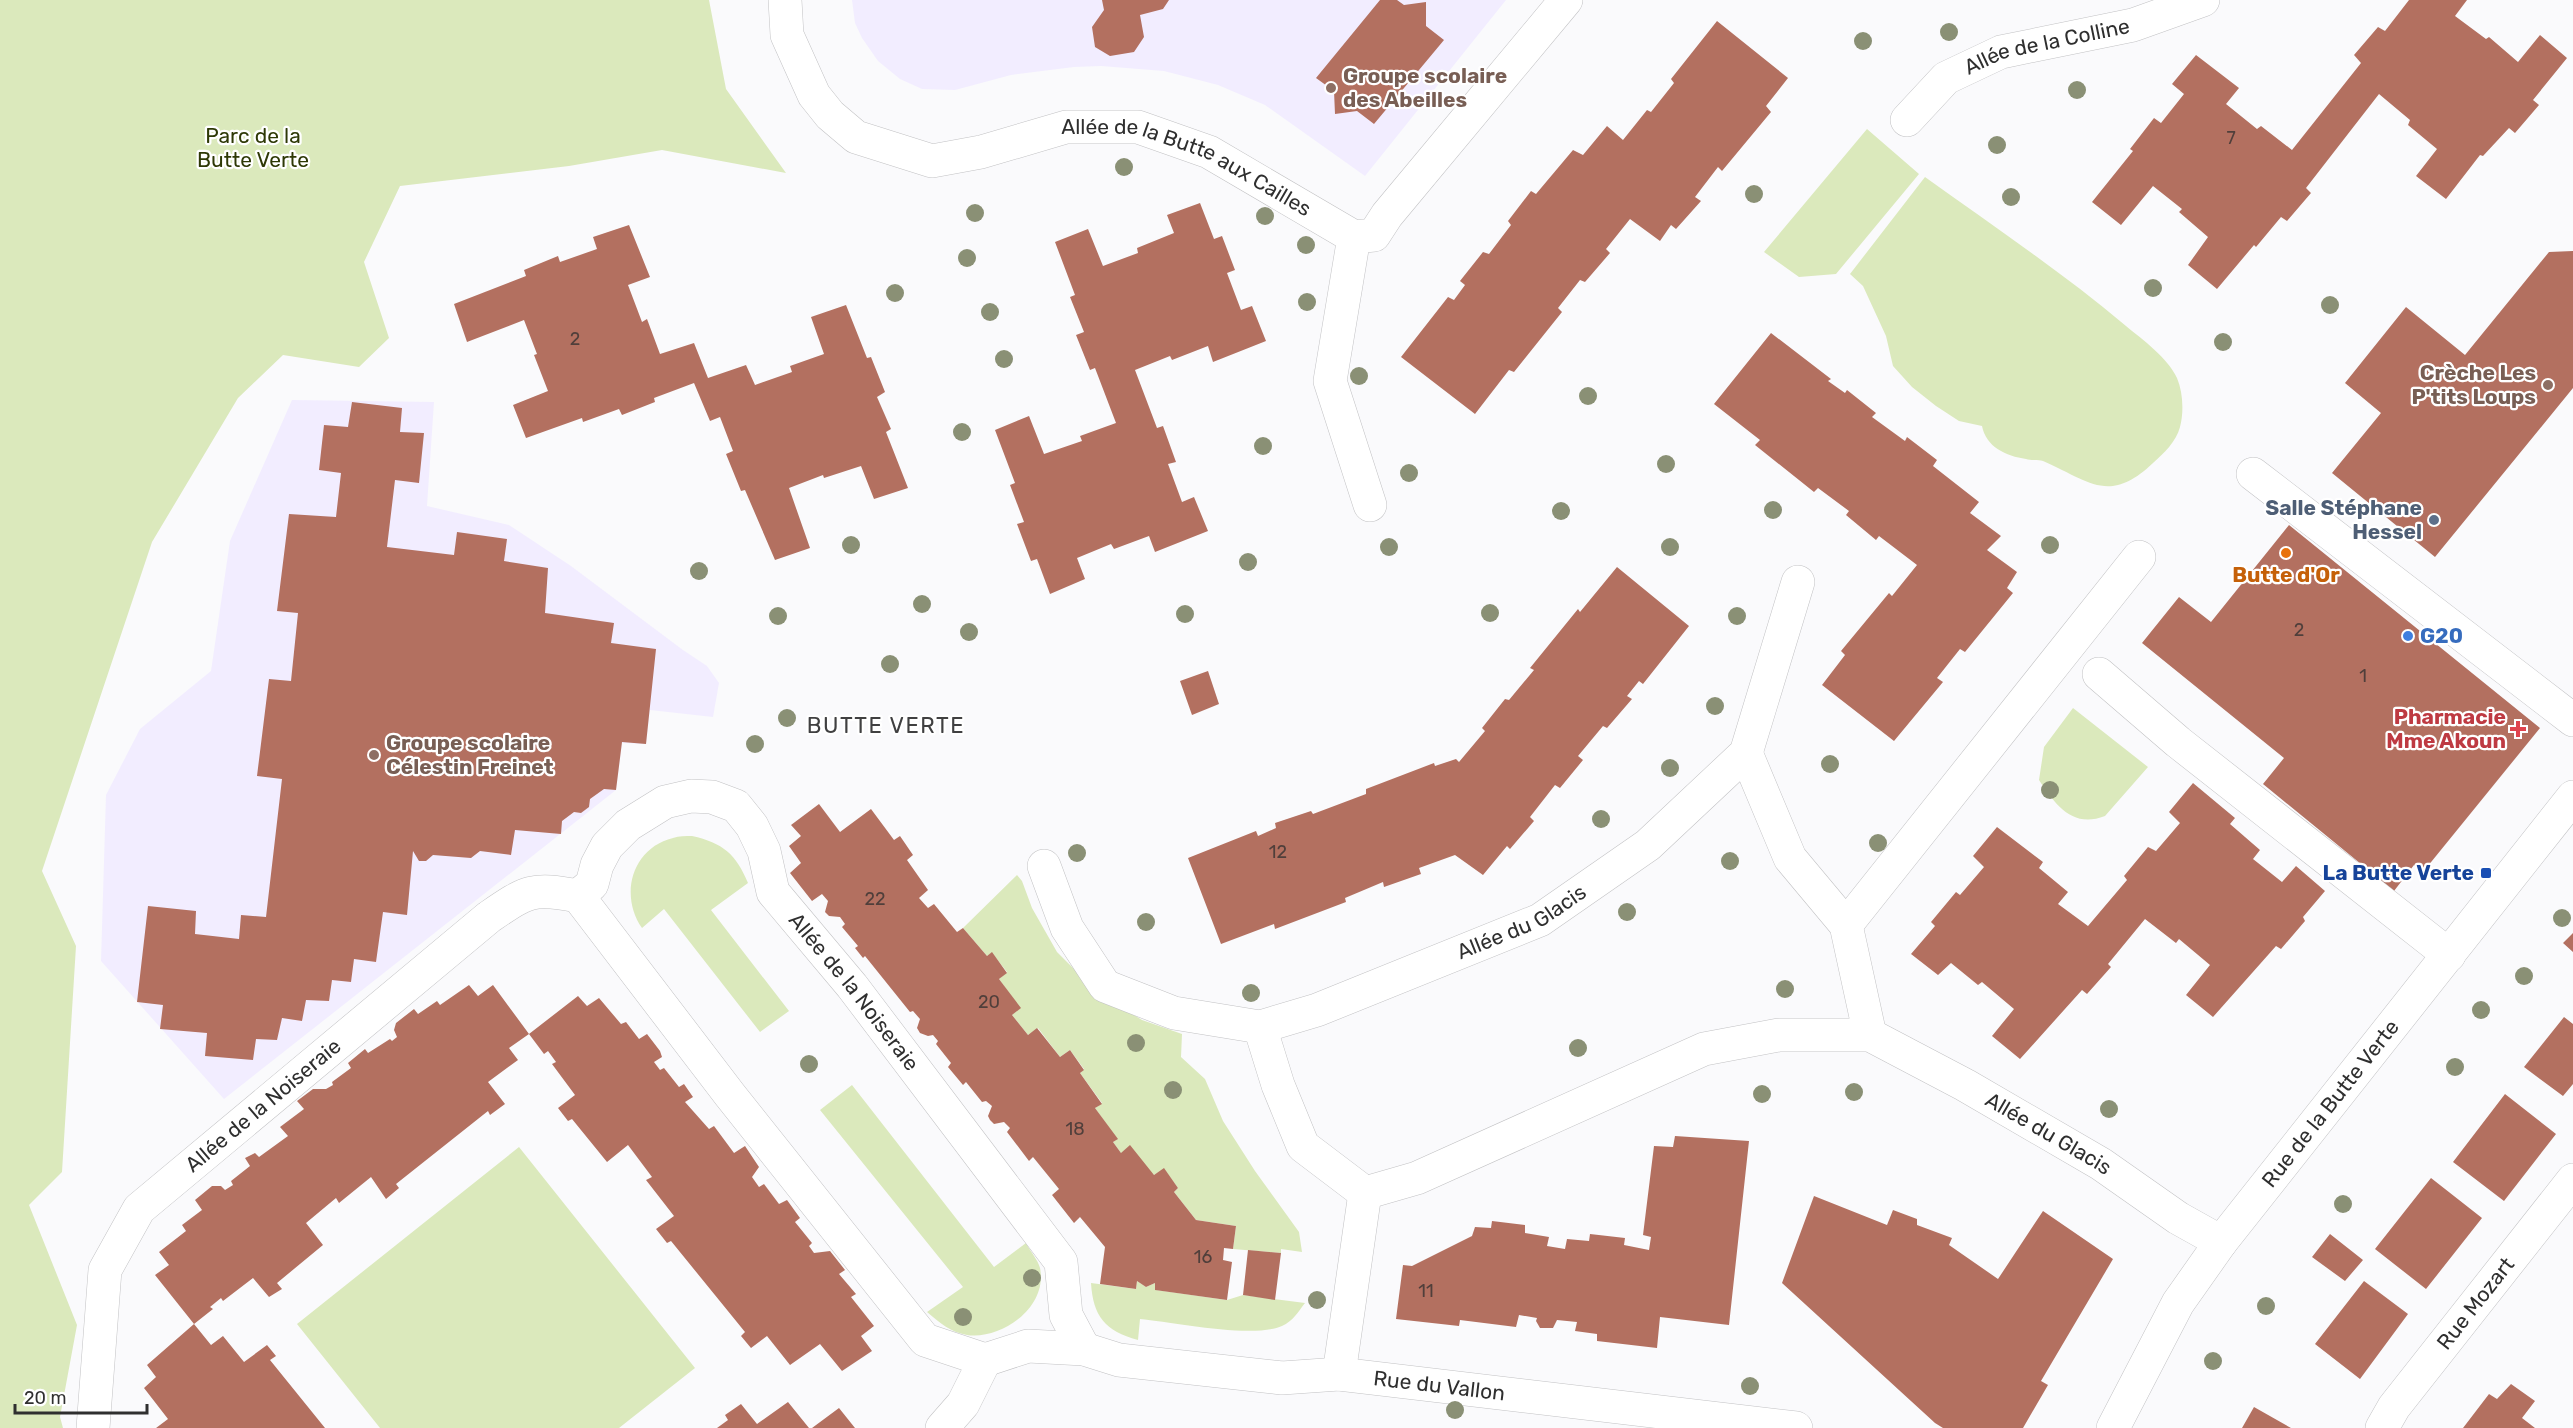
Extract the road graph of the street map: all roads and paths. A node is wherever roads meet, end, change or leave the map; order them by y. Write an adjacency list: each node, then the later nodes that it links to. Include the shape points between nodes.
1 (785, 0): 5 (street, Allée de la Butte aux Cailles, via 787,35 814,95 856,137 932,161 981,152 1066,127 1138,127 1209,152)
2 (1566, 0): 5 (street, via 1374,235)
3 (2203, 0): 4 (street, Allée de la Colline, via 2133,25 2001,52 1946,78)
4 (1907, 120)
5 (1354, 237): 7 (street, via 1330,381)
6 (2253, 474): 11 (street)
7 (1370, 505)
8 (2139, 557): 16 (street)
9 (1798, 582): 12 (street)
10 (2099, 674): 17 (street, via 2178,742)
11 (2573, 720)
12 (1746, 753): 16 (street, via 1790,858); 18 (street, Allée du Glacis, via 1648,844 1540,920 1317,1010)
13 (2573, 796): 17 (street, Rue de la Butte Verte)
14 (1044, 866): 18 (street, Allée du Glacis, via 1067,928 1105,986 1174,1013)
15 (578, 896): 23 (street, Allée de la Noiseraie, via 592,884 607,846 628,825 665,802 691,796 712,797 736,806 765,851 773,892 852,986 1061,1262 1066,1315); 24 (street, via 925,1340); 26 (street, Allée de la Noiseraie, via 549,890 523,894 489,917 139,1209 105,1270)
16 (1846, 925): 19 (street)
17 (2449, 955): 22 (street, Rue de la Butte Verte)
18 (1260, 1027): 21 (street, via 1303,1146)
19 (1870, 1035): 21 (street, Allée du Glacis, via 1779,1035 1704,1049 1418,1178); 22 (street, Allée du Glacis, via 2101,1164 2178,1218)
20 (2573, 1180): 30 (street, Rue Mozart, via 2408,1389)
21 (1365, 1193): 25 (street)
22 (2221, 1242): 29 (street, Rue de la Butte Verte, via 2178,1303)
23 (1084, 1349): 24 (street, Rue du Vallon, via 1029,1346); 25 (street, Rue du Vallon, via 1119,1360 1282,1378)
24 (985, 1360): 27 (street, via 963,1404)
25 (1340, 1374): 28 (street, Rue du Vallon)
26 (93, 1428)
27 (942, 1428)
28 (1796, 1428)
29 (2113, 1428)
30 (2382, 1428)

